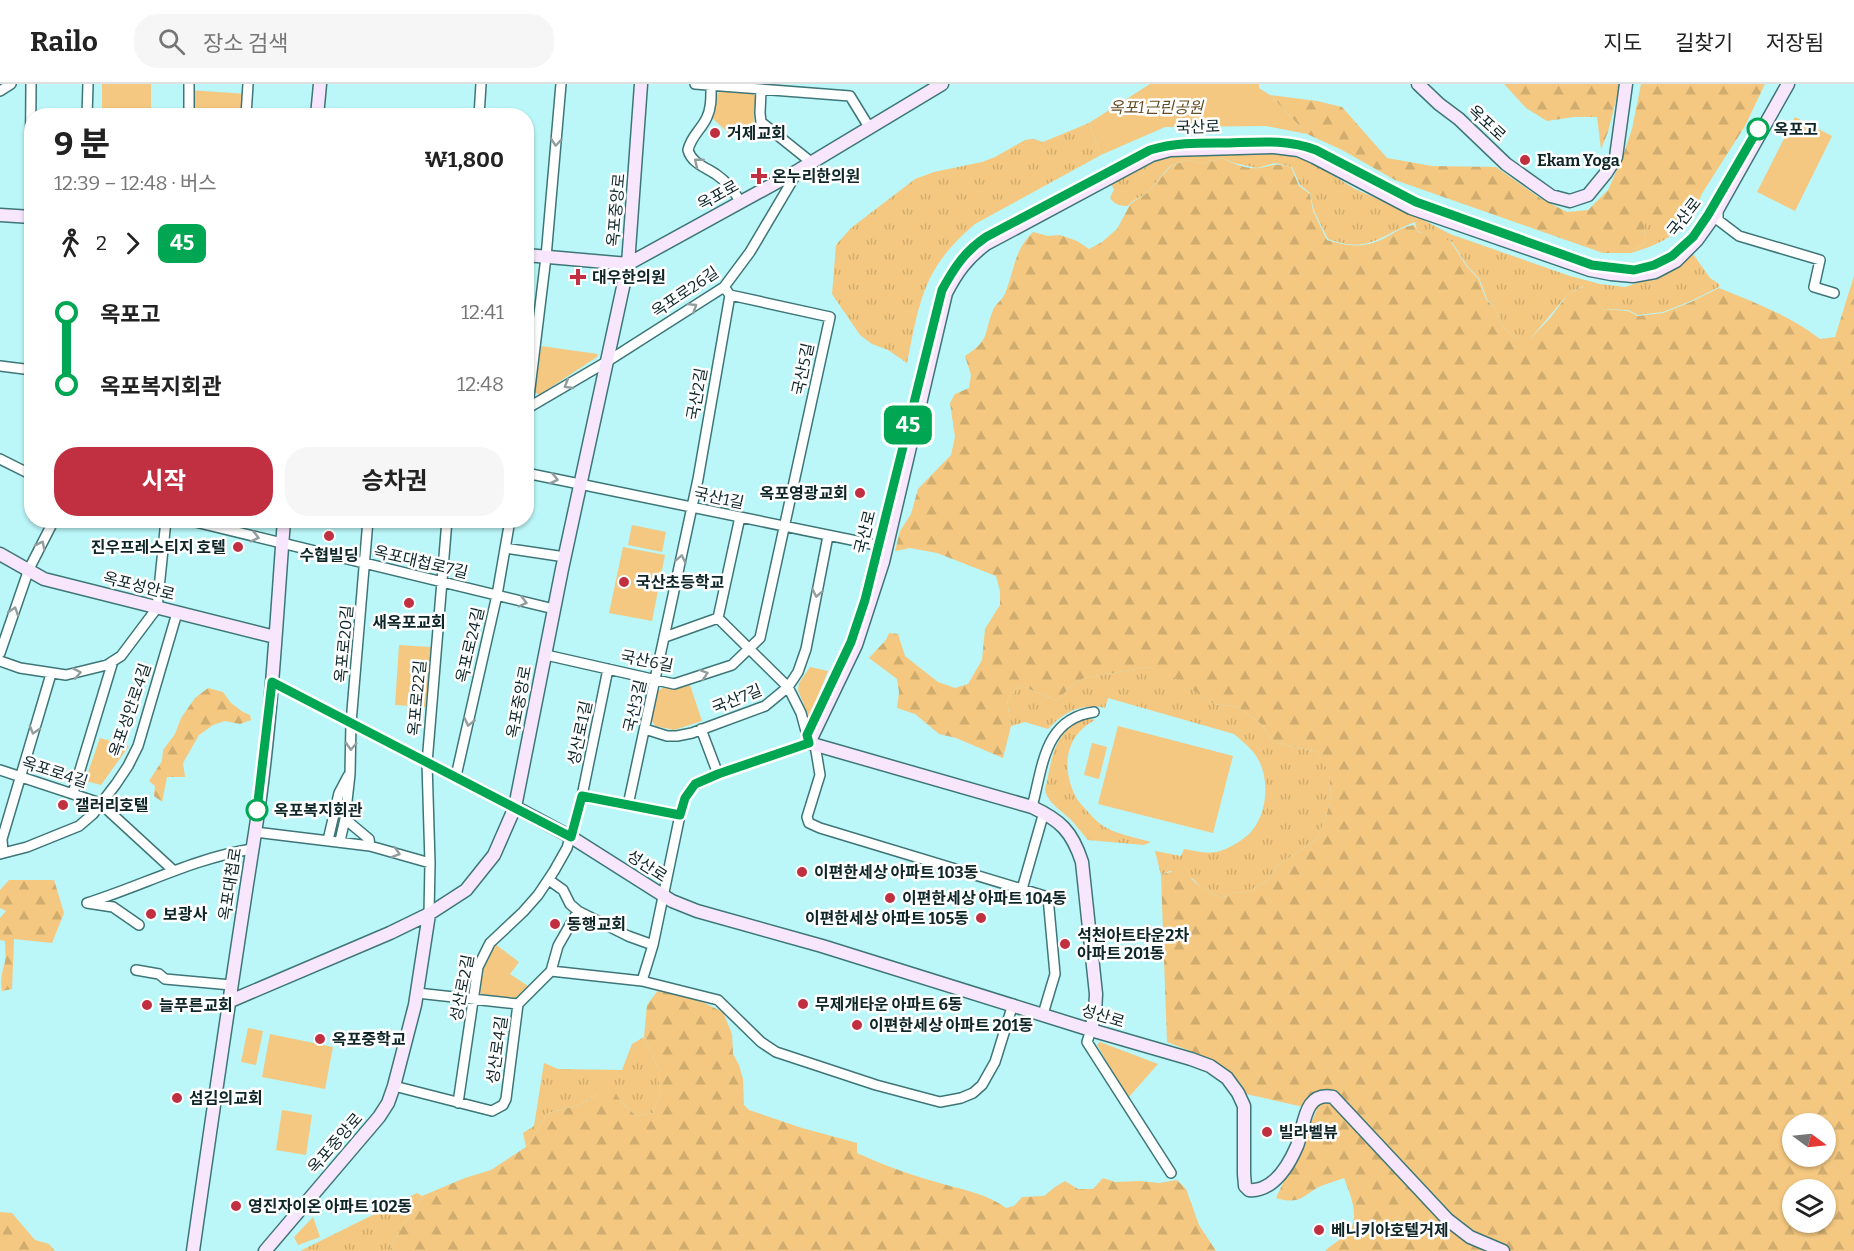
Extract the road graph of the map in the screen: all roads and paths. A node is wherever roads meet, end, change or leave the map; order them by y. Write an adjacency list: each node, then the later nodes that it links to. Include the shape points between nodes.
1 (11, 84): 17 (street)
2 (32, 84): 18 (street)
3 (88, 84): 19 (street)
4 (189, 84): 20 (street)
5 (248, 84): 21 (street)
6 (320, 84): 22 (street)
7 (481, 84): 23 (street)
8 (561, 84): 32 (street, one-way to 32)
9 (641, 84): 33 (street, 옥포중앙로)
10 (695, 84): 15 (street)
11 (942, 84): 24 (street, 옥포로)
12 (1418, 84): 13 (street, 옥포로, via 1506,164 1551,196 1570,201 1588,195 1616,157)
13 (1626, 84)
14 (1786, 84): 30 (street, 국산로); 57 (street, 국산로, via 1693,237 1672,256 1634,270 1592,265 1416,202 1302,145 1170,144 1150,150 986,237 953,268 942,290)
15 (711, 85): 16 (street); 27 (street, one-way to 15, via 733,189 689,155 690,142 707,120)
16 (761, 90): 24 (street, via 851,91); 25 (street, via 761,122)
17 (0, 91)
18 (32, 108)
19 (87, 108)
20 (189, 108)
21 (246, 108)
22 (318, 108)
23 (479, 108)
24 (869, 127): 25 (street, 옥포로)
25 (812, 162): 26 (street, 옥포로)
26 (798, 170): 27 (street, 옥포로); 34 (street, 옥포로26길)
27 (740, 201): 33 (street, 옥포로)
28 (0, 215): 29 (street)
29 (24, 217)
30 (1715, 217): 35 (street, via 1739,237 1820,260 1814,287); 57 (street, 국산로, via 1676,261 1655,272 1611,274 1411,208 1298,150 1274,147 1152,154 986,244 957,272 946,293)
31 (534, 255): 32 (street)
32 (546, 256): 33 (street); 36 (street)
33 (628, 264): 37 (street, 옥포중앙로)
34 (727, 291): 37 (street, 옥포로26길, one-way to 34); 45 (street, 국산2길); 47 (street, 국산5길, via 830,317)
35 (1834, 293)
36 (534, 358)
37 (608, 361): 40 (street, 옥포로26길, one-way to 40); 44 (street, 옥포중앙로)
38 (0, 366): 39 (street)
39 (24, 369)
40 (534, 405)
41 (0, 459): 42 (street)
42 (24, 471)
43 (534, 475): 44 (street, 국산1길, one-way to 44)
44 (581, 485): 45 (street, 국산1길); 60 (street, 옥포중앙로)
45 (692, 508): 46 (street, 국산1길); 70 (street, 국산3길, one-way to 45)
46 (740, 517): 47 (street, 국산1길); 68 (street)
47 (784, 526): 55 (street, 국산1길); 71 (street, 국산6길, via 760,638)
48 (50, 528): 62 (street, one-way to 48)
49 (165, 528): 65 (street)
50 (228, 528): 56 (street, 옥포대첩로7길, one-way to 56)
51 (283, 528): 56 (street, 옥포대첩로)
52 (367, 528): 61 (street, 옥포로20길)
53 (446, 528): 63 (street, 옥포로22길)
54 (509, 528): 58 (street, 옥포로24길)
55 (828, 536): 57 (street, 국산1길); 80 (street, 국산7길, one-way to 80, via 806,650)
56 (282, 544): 61 (street, 옥포대첩로7길); 69 (street, 옥포대첩로)
57 (883, 546): 85 (street, 국산로, via 856,645)
58 (505, 548): 60 (street); 64 (street, 옥포로24길)
59 (0, 554): 62 (street, 옥포성안로)
60 (565, 557): 66 (street, 옥포중앙로)
61 (365, 564): 63 (street, 옥포대첩로7길); 82 (street, 옥포로20길)
62 (29, 569): 65 (street, 옥포성안로, via 44,579); 72 (street, one-way to 62)
63 (442, 582): 64 (street, 옥포대첩로7길); 86 (street, 옥포로22길)
64 (497, 595): 66 (street, 옥포대첩로7길, one-way to 66); 91 (street, 옥포로24길, one-way to 91)
65 (157, 608): 67 (street, 옥포성안로); 75 (street)
66 (554, 609): 73 (street, 옥포중앙로)
67 (177, 613): 69 (street, 옥포성안로); 94 (street, 옥포성안로4길, via 138,746)
68 (718, 618): 70 (street); 71 (street)
69 (275, 637): 79 (street, 옥포대첩로)
70 (664, 637): 78 (street, 국산3길)
71 (751, 649): 78 (street, 국산6길, one-way to 71, via 674,684 732,665); 80 (street)
72 (0, 653)
73 (546, 655): 76 (street, 국산6길); 96 (street, 옥포중앙로)
74 (0, 661): 77 (street)
75 (113, 661): 77 (street, one-way to 75, via 90,670); 92 (street)
76 (608, 669): 78 (street, 국산6길); 93 (street, 성산로1길)
77 (51, 674): 90 (street, one-way to 90)
78 (656, 680): 83 (street, 국산3길)
79 (272, 682): 82 (street); 101 (street, 옥포대첩로)
80 (788, 687): 84 (street, 국산7길, via 765,706); 85 (street)
81 (1094, 712): 97 (street, via 1068,720 1055,733)
82 (351, 723): 86 (street); 88 (street, 옥포로20길, one-way to 88)
83 (645, 729): 84 (street, 국산7길, via 677,736); 95 (street, 국산3길)
84 (701, 729): 89 (street)
85 (810, 741): 89 (street); 97 (street); 111 (street, via 819,775 807,817 809,823)
86 (427, 763): 91 (street); 108 (street, 옥포로22길)
87 (0, 770): 90 (street, 옥포로4길)
88 (350, 774): 100 (street, 옥포로20길); 103 (street, via 339,793)
89 (718, 774): 99 (street, via 695,784)
90 (20, 776): 92 (street, 옥포로4길); 107 (street, via 2,839)
91 (456, 776): 96 (street)
92 (73, 793): 94 (street, 옥포로4길)
93 (582, 796): 95 (street); 102 (street, 성산로1길)
94 (100, 803): 107 (street, 옥포성안로4길, via 79,826); 109 (street)
95 (628, 805): 99 (street)
96 (515, 807): 102 (street, 성산로); 114 (street, 옥포중앙로, via 494,855 474,881)
97 (1032, 807): 98 (street)
98 (1044, 813): 111 (street); 127 (street, via 1063,825 1082,862 1096,994)
99 (680, 815): 112 (street)
100 (345, 819): 104 (street, 옥포로20길); 105 (street, via 369,839)
101 (255, 832): 103 (street); 106 (street, 옥포대첩로)
102 (571, 837): 110 (street, 성산로2길); 112 (street, 성산로)
103 (328, 840): 104 (street)
104 (340, 841): 105 (street)
105 (370, 846): 108 (street, one-way to 108)
106 (252, 849): 109 (street); 120 (street, 옥포대첩로)
107 (2, 853)
108 (430, 863): 114 (street, 옥포로22길)
109 (174, 871): 115 (street, via 87,903 113,907)
110 (549, 880): 113 (street, via 563,890); 122 (street, 성산로2길, via 485,950)
111 (1022, 890): 126 (street, via 1048,897 1055,974)
112 (662, 896): 116 (street); 125 (street, 성산로, via 697,911)
113 (578, 911): 116 (street); 118 (street, via 558,946)
114 (429, 914): 121 (street, 옥포중앙로); 123 (street)
115 (139, 925)
116 (653, 945): 119 (street)
117 (136, 970): 120 (street, via 165,979)
118 (551, 970): 119 (street); 124 (street, 성산로4길)
119 (642, 981): 125 (street, via 718,1000 776,1052 940,1102 961,1098 982,1085 995,1062)
120 (231, 985): 123 (street, 옥포대첩로)
121 (417, 993): 122 (street); 128 (street, 옥포중앙로)
122 (472, 1000): 124 (street); 129 (street, 성산로2길)
123 (228, 1002): 131 (street, 옥포대첩로)
124 (518, 1004): 129 (street, 성산로4길, via 503,1105 492,1111)
125 (1013, 1004): 126 (street, 성산로)
126 (1043, 1014): 127 (street, 성산로)
127 (1091, 1030): 130 (street, via 1087,1042); 133 (street, 성산로, via 1191,1059 1227,1078 1244,1106 1244,1174 1249,1190 1276,1180 1291,1160 1314,1100 1323,1095 1333,1097 1448,1220 1470,1237)
128 (394, 1086): 129 (street, 성산로4길); 132 (street, 옥포중앙로, via 379,1118)
129 (458, 1103)
130 (1171, 1173)
131 (193, 1251)
132 (265, 1251)
133 (1503, 1251)

